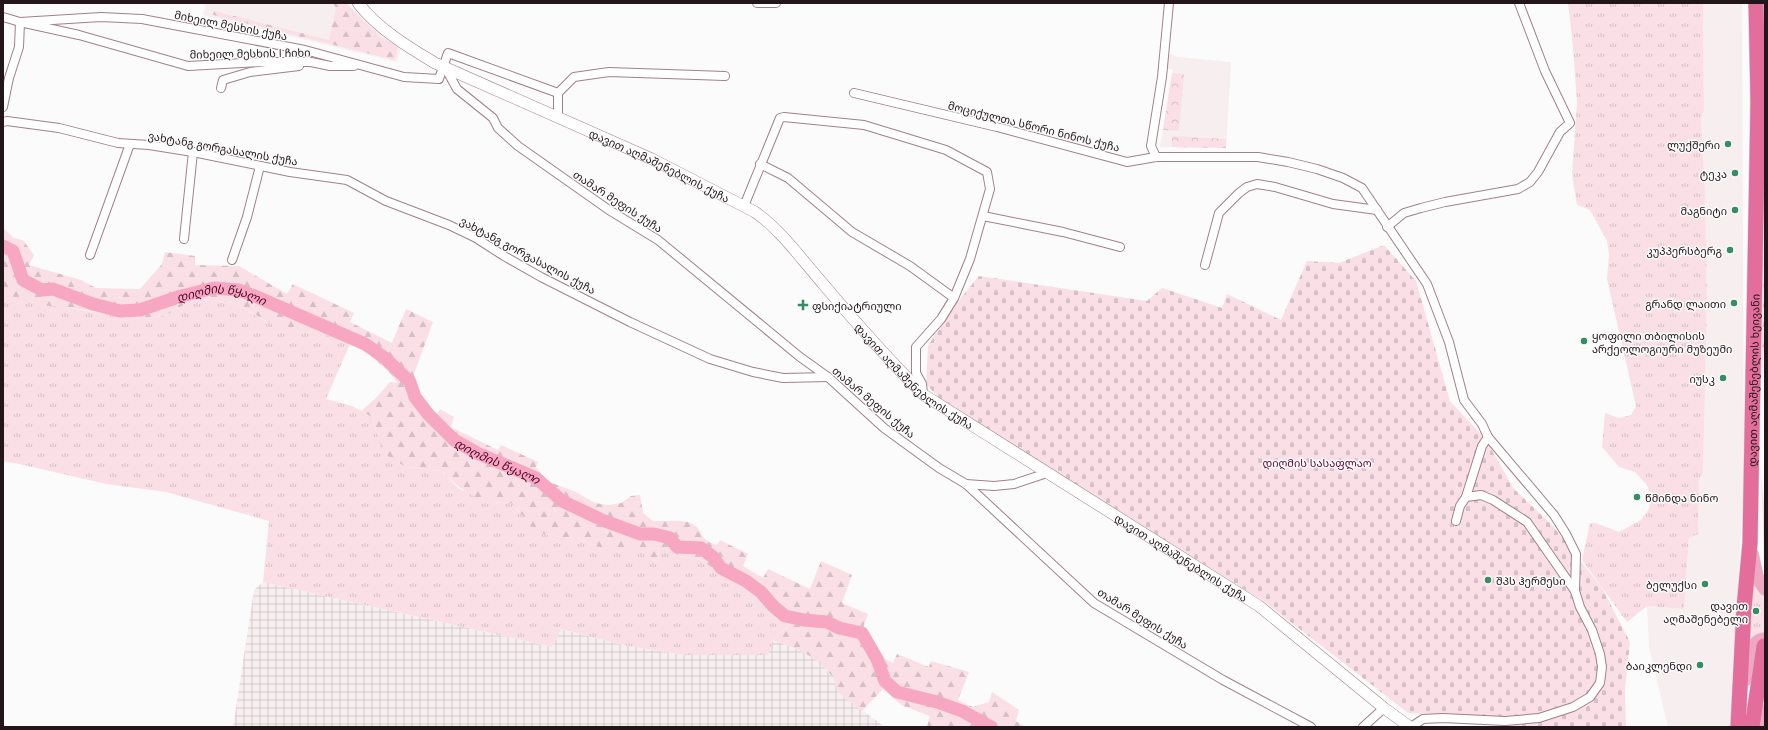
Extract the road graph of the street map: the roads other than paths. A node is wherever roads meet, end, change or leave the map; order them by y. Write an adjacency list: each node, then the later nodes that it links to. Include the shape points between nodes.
1 (358, 3): 11 (street, დავით აღმაშენებლის ქუჩა, via 367,15 392,34 418,53)
2 (757, 3): 3 (street)
3 (776, 3)
4 (1169, 3): 22 (street, via 1162,77 1151,146)
5 (1519, 3): 28 (street, via 1545,71 1570,123 1560,132 1538,172 1530,182 1518,190 1421,208 1404,213)
6 (1756, 3): 42 (highway, დავით აღმაშენებლის ხეივანი, via 1758,102)
7 (3, 17): 8 (street, მიხეილ მესხის ქუჩა)
8 (20, 22): 9 (street, მიხეილ მესხის I ჩიხი, via 79,35 188,66 296,62); 10 (street, მიხეილ მესხის ქუჩა, via 101,18 142,20 305,50); 16 (street, via 18,47)
9 (330, 66): 10 (street, მიხეილ მესხის I ჩიხი); 13 (street, via 301,66 250,72 223,80)
10 (365, 66): 11 (street, მიხეილ მესხის ქუჩა, via 404,77 439,79)
11 (444, 66): 14 (street, via 448,53); 18 (street, დავით აღმაშენებლის ქუჩა); 35 (street, თამარ მეფის ქუჩა, via 457,89 493,118 498,128 518,146 609,210 658,240)
12 (725, 76): 14 (street, via 609,72 574,77)
13 (221, 88)
14 (558, 93): 18 (street)
15 (854, 93): 22 (street, მოციქულთა სწორი ნინოს ქუჩა, via 1053,141 1127,162)
16 (3, 107)
17 (3, 112): 19 (street)
18 (558, 117): 25 (street, დავით აღმაშენებლის ქუჩა, via 652,159)
19 (5, 122): 20 (street, ვახტანგ გორგასალის ქუჩა, via 59,128)
20 (130, 144): 21 (street, ვახტანგ გორგასალის ქუჩა); 31 (street)
21 (193, 152): 24 (street, ვახტანგ გორგასალის ქუჩა); 29 (street)
22 (1156, 158): 26 (street, მოციქულთა სწორი ნინოს ქუჩა, via 1239,156 1288,162 1343,178 1362,188)
23 (760, 164): 25 (street); 27 (street, via 781,117 864,125 946,150 987,172 990,189); 34 (street, via 788,178 852,232 910,266)
24 (260, 166): 32 (street); 35 (street, ვახტანგ გორგასალის ქუჩა, via 347,180 386,201 476,238 541,277 710,360 783,378)
25 (744, 206): 36 (street, დავით აღმაშენებლის ქუჩა, via 766,220 880,350)
26 (1377, 210): 28 (street, მოციქულთა სწორი ნინოს ქუჩა); 33 (street, via 1333,204 1275,187 1257,184 1247,187 1219,213)
27 (983, 216): 30 (street, via 1063,232); 34 (street, via 970,259)
28 (1387, 227): 37 (street, მოციქულთა სწორი ნინოს ქუჩა, via 1427,284 1449,342 1464,400 1482,424)
29 (184, 240)
30 (1120, 247)
31 (90, 256)
32 (232, 260)
33 (1205, 265)
34 (954, 298): 36 (street, via 941,319 916,347 916,373 922,384)
35 (828, 377): 39 (street, თამარ მეფის ქუჩა, via 884,428 939,468)
36 (924, 396): 38 (street, დავით აღმაშენებლის ქუჩა)
37 (1488, 437): 40 (street, via 1482,446); 45 (street, მოციქულთა სწორი ნინოს ქუჩა, via 1554,515 1566,534 1576,554)
38 (1047, 472): 39 (street, via 1014,484); 48 (street, დავით აღმაშენებლის ქუჩა, via 1259,606)
39 (966, 484): 50 (street, თამარ მეფის ქუჩა, via 1094,603 1223,680)
40 (1466, 497): 41 (street, via 1460,506); 45 (street, მოციქულთა სწორი ნინოს ქუჩა, via 1481,495 1527,522)
41 (1456, 521)
42 (1750, 543): 43 (main road); 44 (main road, via 1755,572); 47 (highway, დავით აღმაშენებლის ხეივანი)
43 (1765, 574)
44 (1765, 589)
45 (1575, 591): 52 (street, მოციქულთა სწორი ნინოს ქუჩა, via 1592,630 1602,668 1600,683 1590,697 1573,707 1538,718 1505,721 1423,719)
46 (1764, 642): 47 (main road, via 1758,640 1753,646); 54 (highway)
47 (1739, 699): 53 (highway, დავით აღმაშენებლის ხეივანი)
48 (1384, 708): 51 (street); 52 (street, დავით აღმაშენებლის ქუჩა)
49 (1765, 711): 55 (main road)
50 (1311, 727)
51 (1363, 727)
52 (1411, 727)
53 (1738, 727)
54 (1752, 727)
55 (1762, 727)

